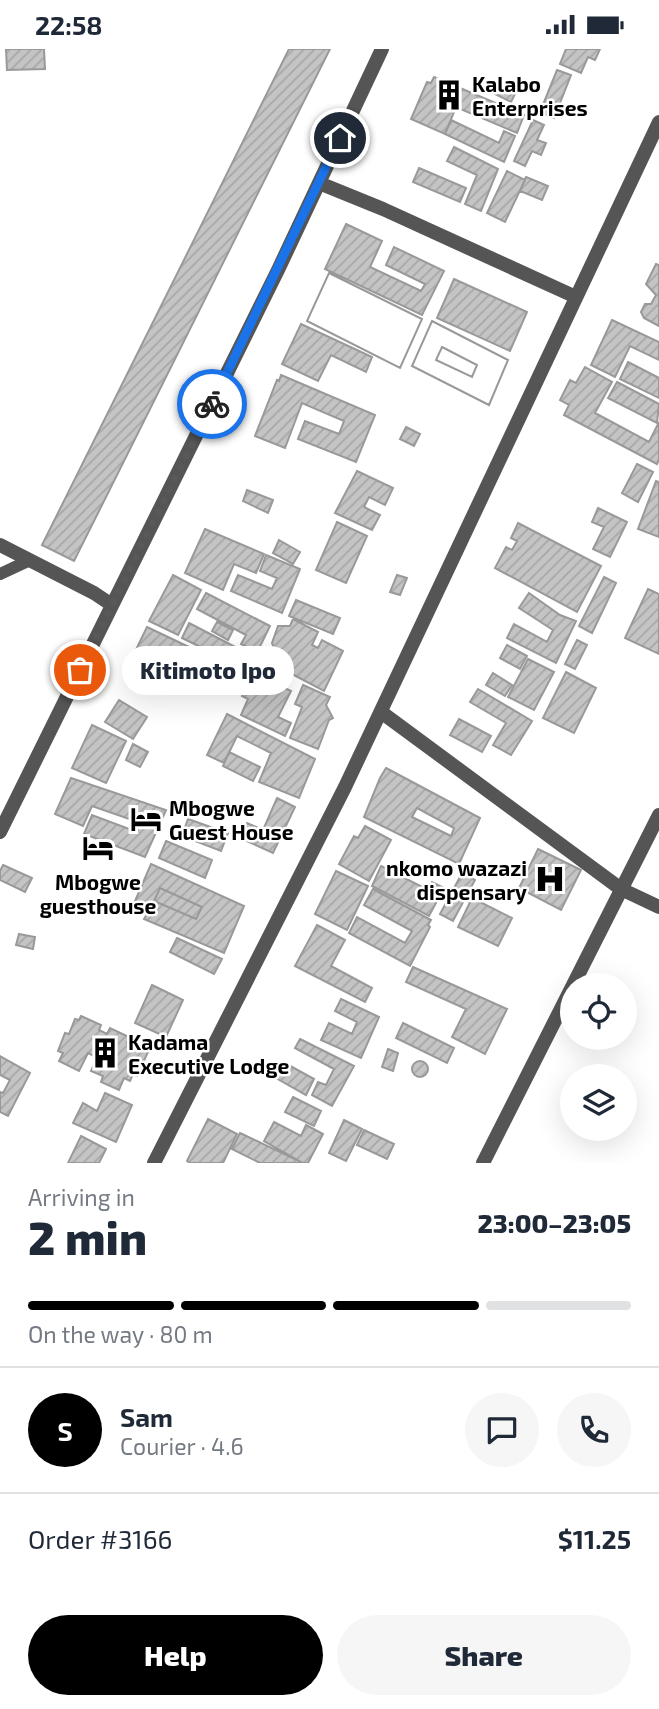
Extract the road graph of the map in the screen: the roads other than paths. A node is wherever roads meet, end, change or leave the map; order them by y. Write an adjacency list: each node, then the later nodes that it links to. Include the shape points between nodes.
1 (382, 49): 3 (street)
2 (659, 122): 4 (street)
3 (319, 183): 4 (street); 8 (street)
4 (576, 297): 9 (street)
5 (0, 545): 6 (street)
6 (30, 560): 7 (lane); 8 (street)
7 (0, 574)
8 (112, 605): 11 (street)
9 (381, 712): 12 (street); 16 (street)
10 (659, 815): 12 (street)
11 (0, 830)
12 (621, 889): 13 (street); 14 (street)
13 (659, 907)
14 (579, 973)
15 (560, 1012): 17 (street)
16 (154, 1163)
17 (483, 1163)

